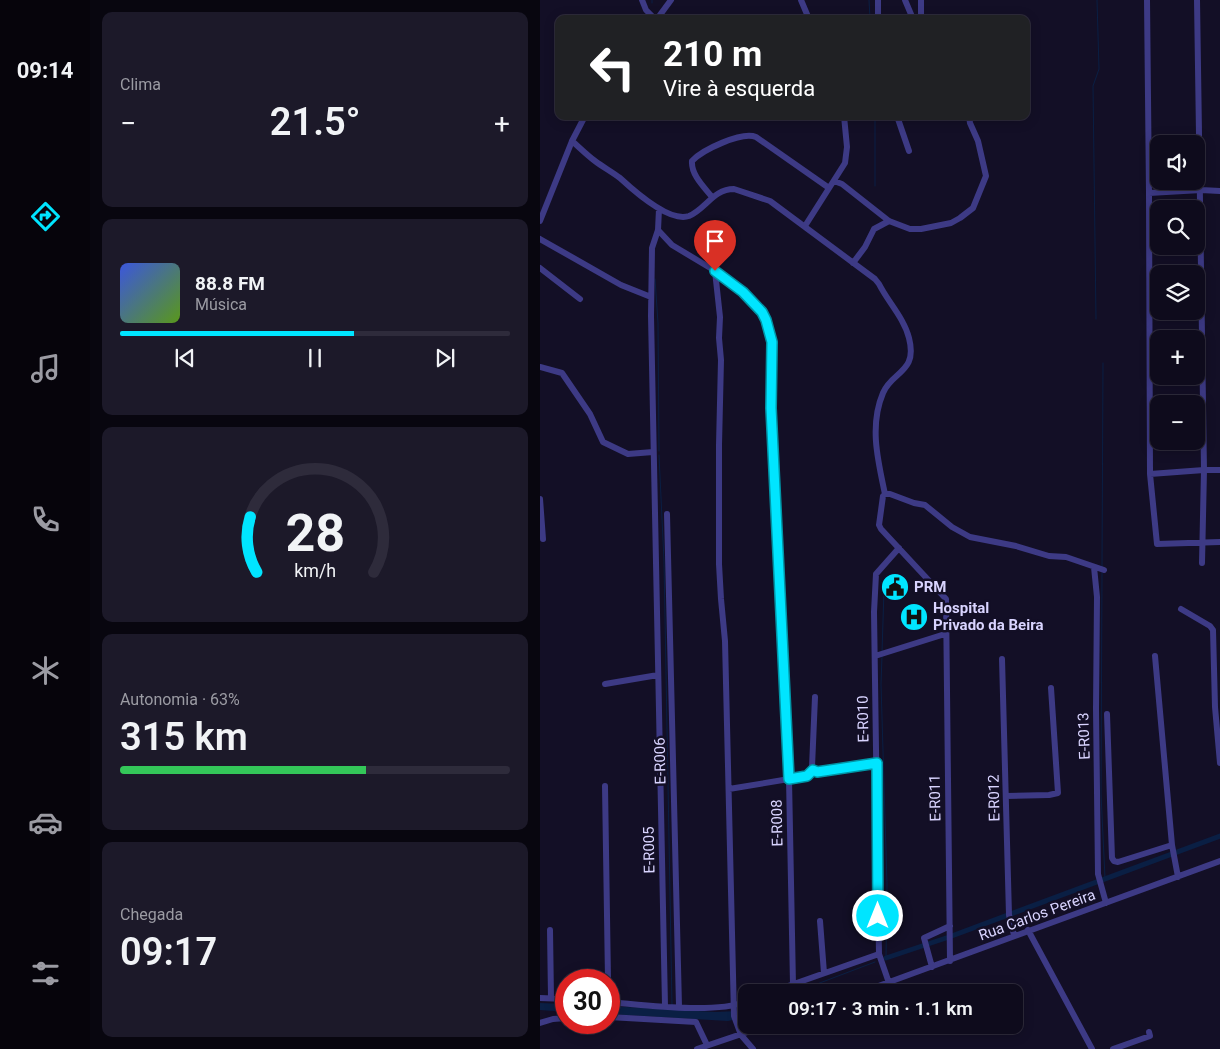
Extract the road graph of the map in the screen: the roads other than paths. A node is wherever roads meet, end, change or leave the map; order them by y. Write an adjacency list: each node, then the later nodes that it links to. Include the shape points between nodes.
1 (642, 0): 9 (street)
2 (672, 0): 10 (street)
3 (801, 0): 11 (street)
4 (878, 0): 12 (street)
5 (905, 0): 13 (street)
6 (921, 0): 14 (street)
7 (1147, 0): 28 (street)
8 (1197, 0): 19 (street)
9 (652, 15)
10 (659, 15)
11 (807, 15)
12 (878, 15)
13 (911, 15)
14 (921, 15)
15 (583, 120): 20 (street)
16 (845, 120): 22 (street, via 848,147 844,165)
17 (898, 120): 21 (street)
18 (970, 120): 32 (street, via 986,176 974,208 951,223 921,229 910,229)
19 (1199, 135)
20 (572, 141): 30 (street); 31 (street)
21 (908, 151)
22 (837, 175): 23 (street); 24 (street)
23 (834, 181): 24 (street); 25 (street)
24 (842, 184): 32 (street)
25 (829, 188): 29 (street, via 756,137 741,136 692,161 695,174); 33 (street)
26 (1200, 190): 27 (street); 28 (street); 43 (street)
27 (1220, 191)
28 (1149, 193): 45 (street)
29 (712, 197): 30 (street, via 689,216); 33 (street, via 729,189 742,192 770,201)
30 (659, 209): 34 (street, E-R005)
31 (540, 221)
32 (889, 221): 36 (street, via 874,229 866,247)
33 (805, 226): 36 (street)
34 (658, 230): 38 (street, E-R008, via 672,245); 39 (street, E-R005, via 652,248)
35 (540, 239): 39 (street, via 621,285)
36 (853, 263): 46 (street, via 880,284 909,338 910,358 883,392 874,425)
37 (540, 268): 40 (street)
38 (715, 271): 69 (street, E-R008, via 762,312 772,353 772,421); 71 (street, via 722,360 719,564 725,641)
39 (651, 297): 42 (street, E-R005)
40 (580, 299)
41 (540, 367): 42 (street, via 562,373 590,414 603,442 628,454)
42 (653, 452): 61 (street, E-R005)
43 (1204, 470): 44 (street); 45 (street); 50 (street)
44 (1220, 470)
45 (1150, 474): 50 (street, via 1157,544)
46 (885, 494): 52 (street, E-R011, via 879,525); 54 (street, via 925,505 970,537 1066,557)
47 (540, 499): 49 (street)
48 (667, 514): 97 (street, E-R006)
49 (543, 539)
50 (1204, 542): 51 (street); 53 (street)
51 (1220, 542)
52 (899, 548): 57 (street, E-R011, via 946,598); 58 (street, E-R010, via 876,574)
53 (1202, 563)
54 (1094, 567): 55 (street); 76 (street, E-R013, via 1098,874)
55 (1104, 570)
56 (1181, 610): 67 (street, via 1213,630)
57 (946, 634): 58 (street); 78 (street, E-R011)
58 (875, 656): 66 (street, E-R010)
59 (1155, 656): 73 (street)
60 (1002, 659): 72 (street, E-R012)
61 (658, 674): 62 (street); 96 (street, E-R005)
62 (605, 684)
63 (1051, 688): 72 (street, via 1058,793)
64 (814, 697): 68 (street)
65 (1107, 714): 73 (street, via 1112,858 1118,862)
66 (877, 763): 68 (street); 82 (street, E-R010)
67 (1220, 763)
68 (813, 770): 69 (street, via 807,776)
69 (789, 779): 71 (street); 88 (street, E-R008)
70 (605, 786): 85 (street)
71 (729, 789): 98 (street)
72 (1006, 796): 81 (street, E-R012, via 1009,915)
73 (1172, 845): 75 (street)
74 (1220, 861): 75 (street, Rua Carlos Pereira)
75 (1178, 877): 76 (street, Rua Carlos Pereira)
76 (1106, 903): 80 (street, Rua Carlos Pereira)
77 (820, 921): 86 (street)
78 (950, 926): 83 (street, E-R011); 84 (street, via 924,938)
79 (550, 930): 92 (street)
80 (1028, 930): 81 (street, Rua Carlos Pereira); 107 (street)
81 (1014, 935): 83 (street, Rua Carlos Pereira)
82 (879, 954): 86 (street); 87 (street, E-R010)
83 (950, 960): 84 (street, Rua Carlos Pereira)
84 (932, 967): 87 (street, Rua Carlos Pereira)
85 (608, 969)
86 (824, 973): 89 (street)
87 (888, 983): 90 (street, Rua Carlos Pereira)
88 (793, 984)
89 (796, 984)
90 (885, 984)
91 (540, 998): 92 (street)
92 (551, 998): 93 (street)
93 (555, 998)
94 (620, 1003): 96 (street)
95 (738, 1005): 98 (street)
96 (665, 1006): 97 (street)
97 (679, 1006): 98 (street)
98 (734, 1006): 103 (street)
99 (620, 1018): 104 (street, via 696,1022)
100 (555, 1019): 101 (street)
101 (540, 1023)
102 (1149, 1032): 108 (street, via 1150,1036)
103 (741, 1035): 104 (street); 106 (street)
104 (707, 1045): 105 (street)
105 (697, 1049)
106 (753, 1049)
107 (1092, 1049)
108 (1113, 1049)

